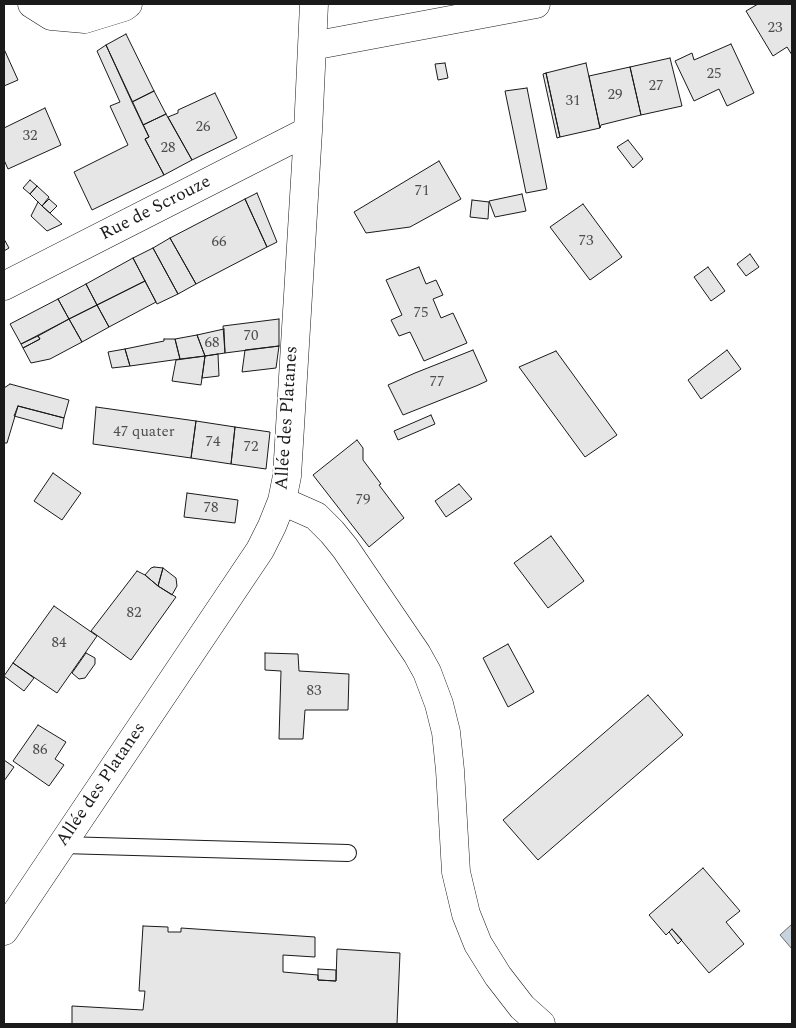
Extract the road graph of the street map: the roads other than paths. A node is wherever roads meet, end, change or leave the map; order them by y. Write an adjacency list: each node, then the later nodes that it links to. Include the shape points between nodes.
1 (32, 4): 2 (street, via 51,16 85,19)
2 (128, 4)
3 (314, 4): 5 (street, Allée des Platanes)
4 (536, 4): 5 (street)
5 (312, 46): 6 (street, Allée des Platanes)
6 (308, 131): 7 (street, Rue de Scrouze); 8 (street, Allée des Platanes, via 287,476)
7 (4, 286)
8 (282, 501): 9 (street, Allée des Platanes, via 260,550); 12 (street, via 316,516 332,532 427,672 446,732 456,872 466,914 478,944 498,976 522,1007)
9 (62, 845): 10 (lane); 11 (street, Allée des Platanes)
10 (348, 853)
11 (4, 931)
12 (541, 1024)

